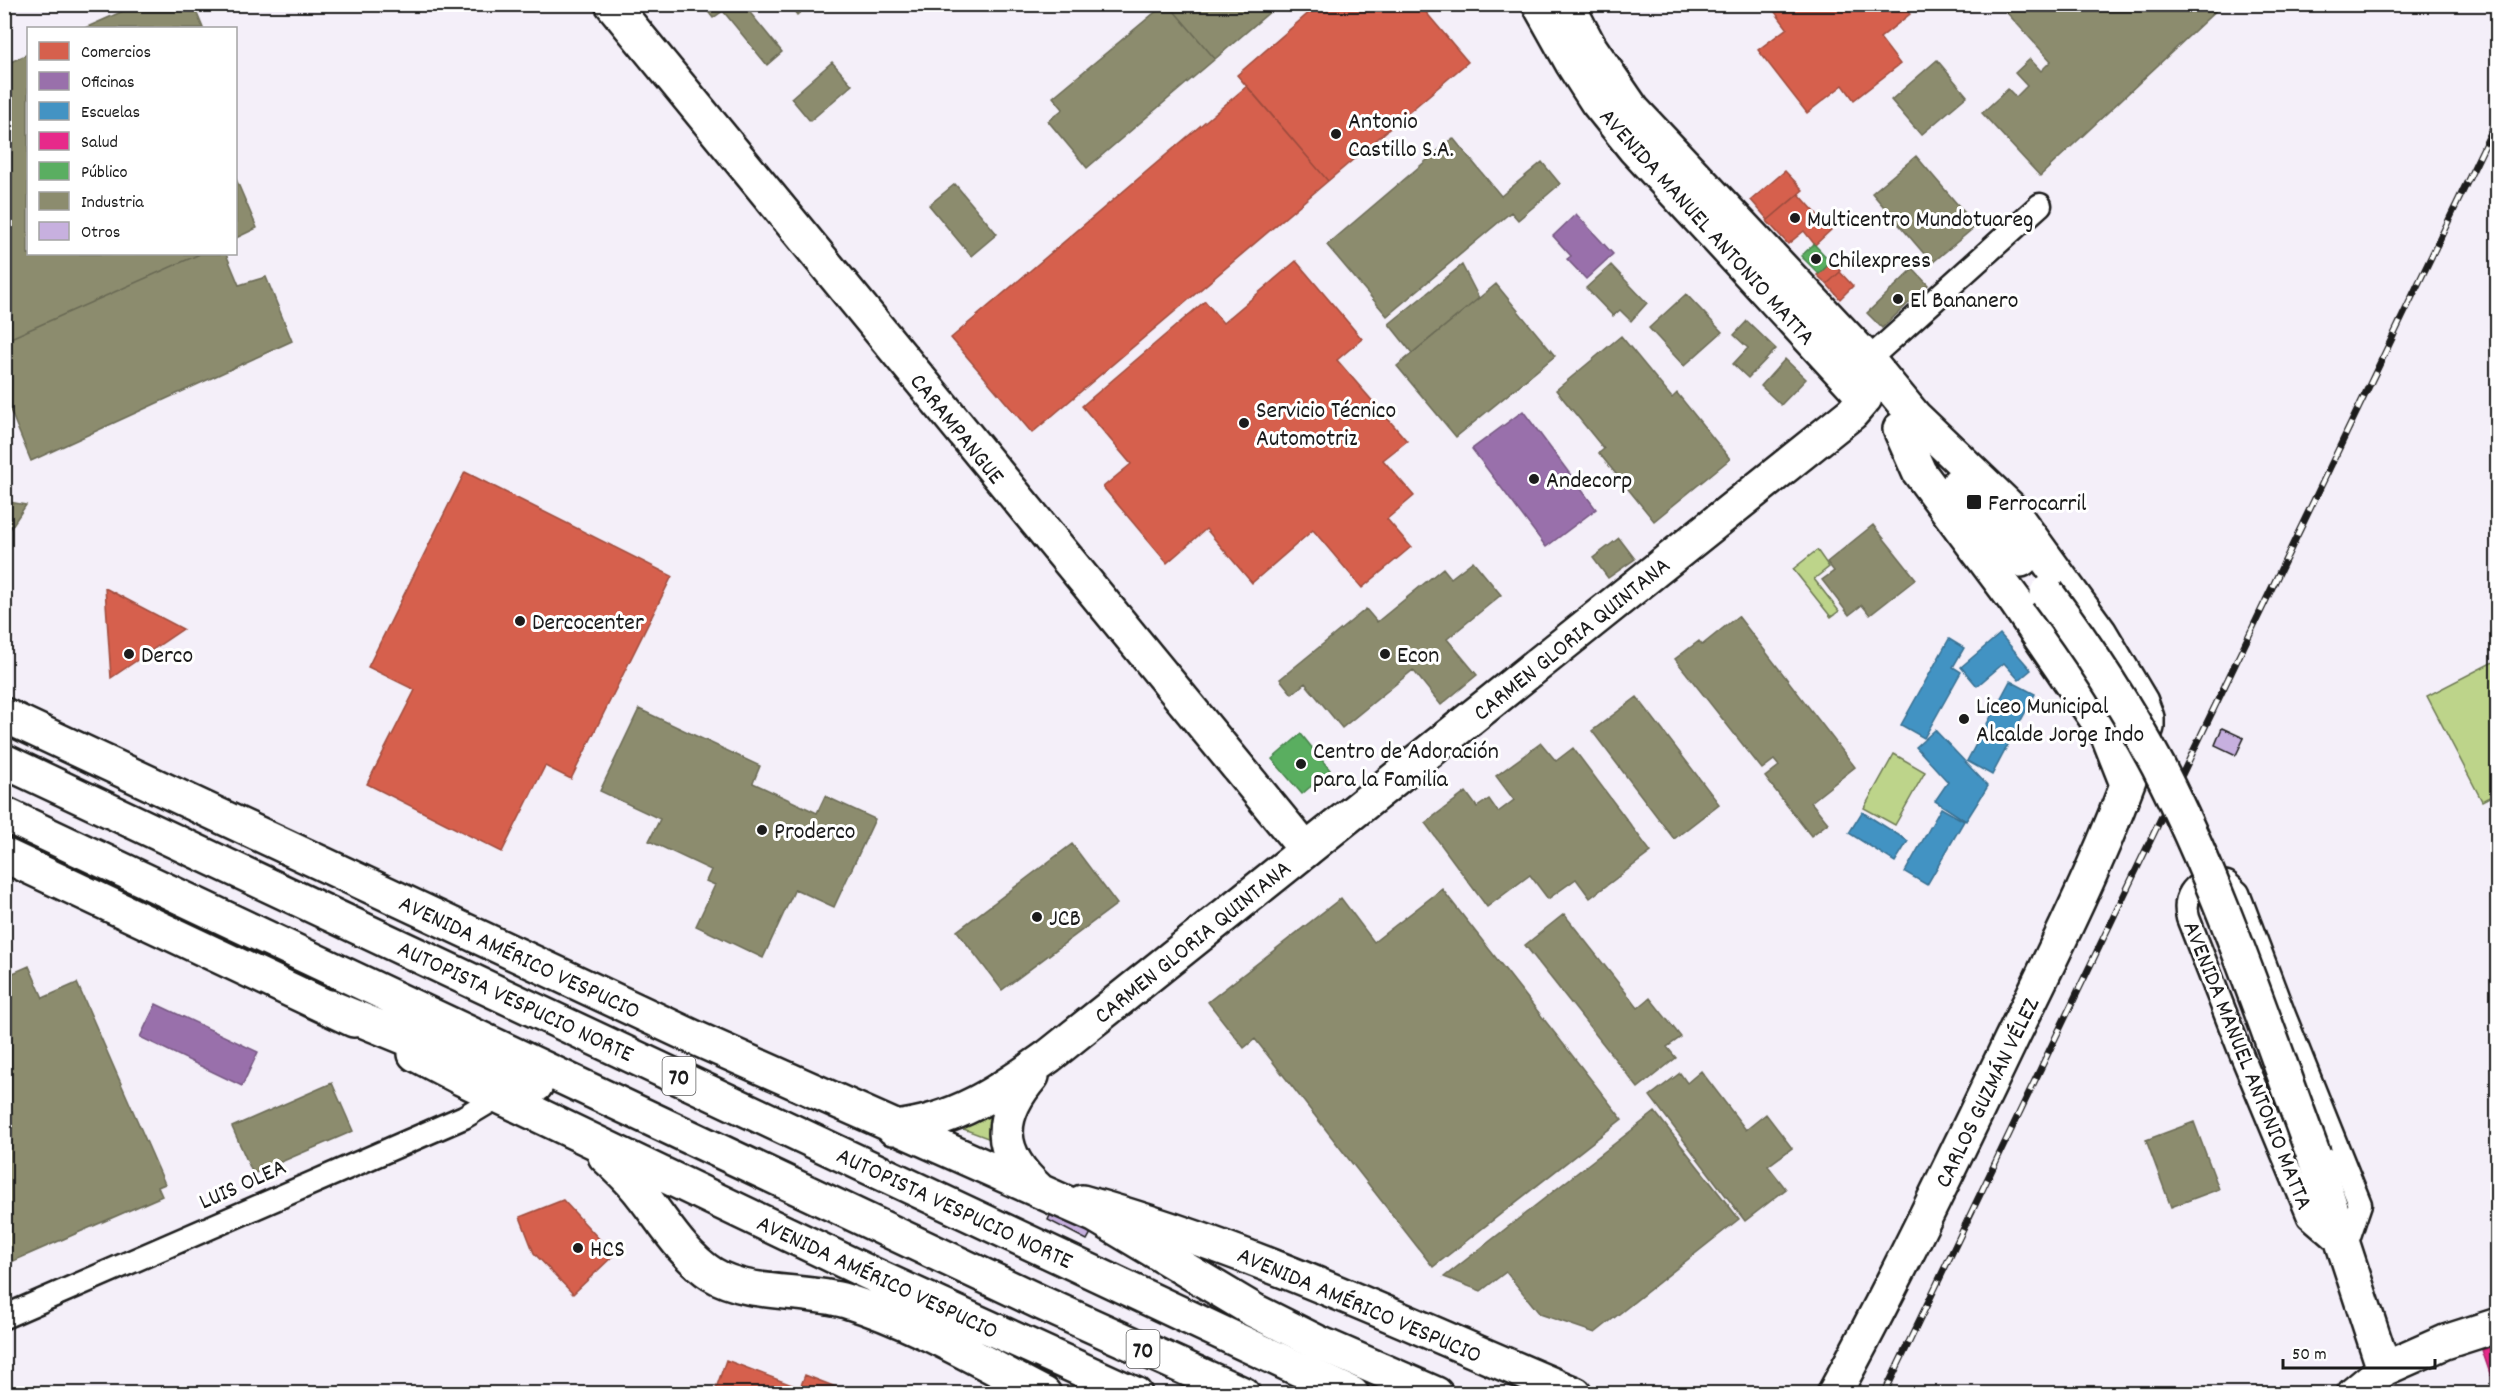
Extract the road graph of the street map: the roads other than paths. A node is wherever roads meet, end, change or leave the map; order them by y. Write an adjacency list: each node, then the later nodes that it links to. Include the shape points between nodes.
1 (612, 4): 12 (main road, CARAMPANGUE)
2 (1539, 4): 6 (main road, AVENIDA MANUEL ANTONIO MATTA, via 1584,82 1634,148)
3 (1567, 4): 5 (main road, AVENIDA MANUEL ANTONIO MATTA, via 1589,46 1633,110)
4 (2040, 205): 5 (street)
5 (1868, 360): 6 (main road); 7 (main road, AVENIDA MANUEL ANTONIO MATTA)
6 (1865, 398): 7 (main road, AVENIDA MANUEL ANTONIO MATTA); 12 (main road, CARMEN GLORIA QUINTANA, via 1852,413)
7 (1908, 423): 10 (main road, AVENIDA MANUEL ANTONIO MATTA, via 1919,472 2108,736); 10 (main road, AVENIDA MANUEL ANTONIO MATTA, via 2007,506 2100,633 2130,681 2147,718); 21 (main road, AVENIDA MANUEL ANTONIO MATTA, bridge, via 2047,593 2128,713 2207,872)
8 (4, 715): 17 (main road, AVENIDA AMÉRICO VESPUCIO)
9 (4, 761): 29 (main road, AUTOPISTA VESPUCIO NORTE / 70)
10 (2127, 784): 31 (main road, CARLOS GUZMÁN VÉLEZ, via 2025,1011 1920,1229)
11 (4, 814): 18 (main road, AUTOPISTA VESPUCIO NORTE / 70)
12 (1306, 850): 15 (main road, CARMEN GLORIA QUINTANA)
13 (4, 855): 14 (main road, AVENIDA AMÉRICO VESPUCIO)
14 (330, 1007): 16 (main road, AVENIDA AMÉRICO VESPUCIO); 18 (main road, via 445,1054)
15 (1049, 1056): 17 (main road, CARMEN GLORIA QUINTANA, via 969,1108 934,1121); 20 (main road, CARMEN GLORIA QUINTANA, via 1013,1101 1005,1126 1007,1143 1016,1162)
16 (499, 1096): 19 (main road, AVENIDA AMÉRICO VESPUCIO); 22 (street, LUIS OLEA, via 464,1117)
17 (893, 1128): 20 (main road, AVENIDA AMÉRICO VESPUCIO)
18 (682, 1134): 28 (main road, AUTOPISTA VESPUCIO NORTE / 70)
19 (589, 1140): 26 (main road, AVENIDA AMÉRICO VESPUCIO, via 638,1190 689,1253 716,1276 744,1286 817,1294 866,1308); 27 (main road, AVENIDA AMÉRICO VESPUCIO)
20 (1039, 1190): 25 (main road, AVENIDA AMÉRICO VESPUCIO, via 1119,1228 1264,1316); 30 (main road, AVENIDA AMÉRICO VESPUCIO, via 1186,1233)
21 (2345, 1248): 21 (street, AVENIDA MANUEL ANTONIO MATTA, via 2360,1204 2238,893 2227,883 2206,881 2192,891 2186,907 2207,967 2309,1217); 24 (main road, AVENIDA MANUEL ANTONIO MATTA)
22 (4, 1317)
23 (2498, 1325): 24 (main road, via 2445,1342)
24 (2384, 1369): 32 (main road)
25 (1427, 1390)
26 (1044, 1394)
27 (1135, 1394)
28 (1243, 1394)
29 (1352, 1394)
30 (1575, 1394)
31 (1834, 1394)
32 (2354, 1394)

